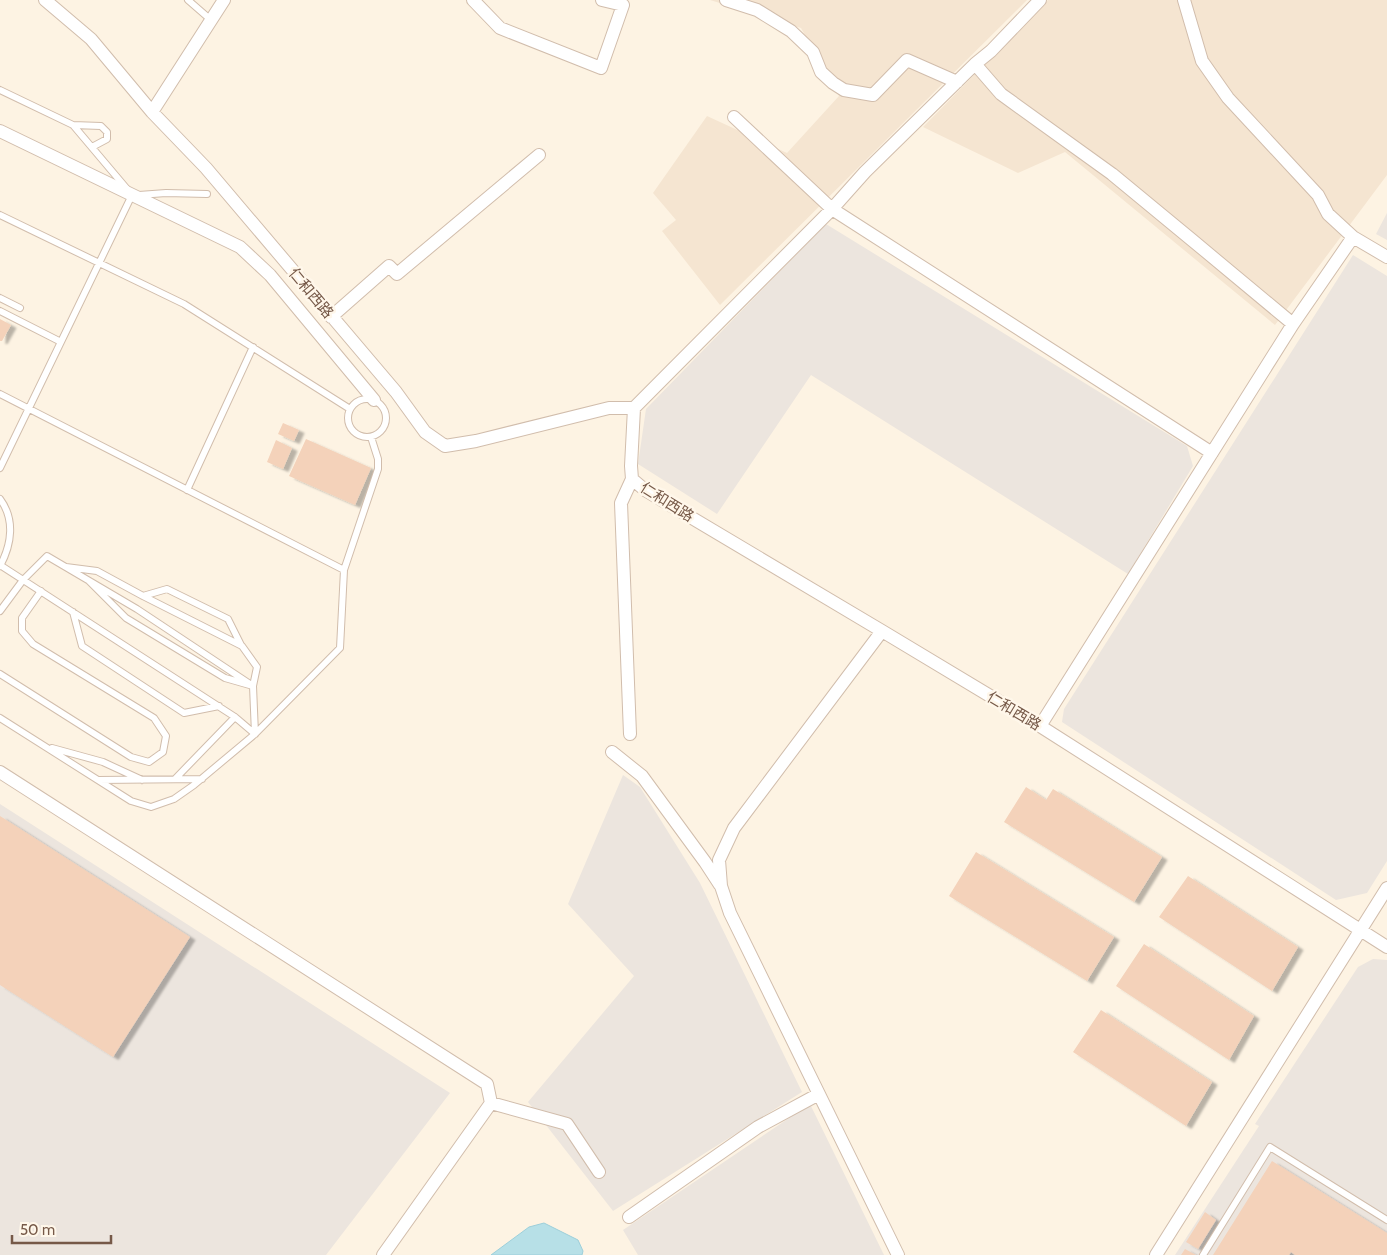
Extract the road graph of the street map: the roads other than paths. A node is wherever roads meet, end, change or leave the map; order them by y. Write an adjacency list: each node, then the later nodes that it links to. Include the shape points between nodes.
1 (45, 0): 13 (street, 仁和西路, via 91,39)
2 (188, 0): 9 (lane)
3 (224, 0): 9 (street)
4 (472, 0): 5 (street, via 500,28 601,68 623,4)
5 (602, 0)
6 (726, 0): 11 (street, via 758,10 791,31 812,52 822,72 844,90 873,95 907,60)
7 (1040, 0): 10 (street)
8 (1184, 0): 23 (street, via 1202,61 1228,98 1318,195 1328,214)
9 (211, 20): 13 (street)
10 (975, 64): 11 (street); 30 (street, via 1001,94 1112,174)
11 (957, 82): 21 (street)
12 (0, 90): 15 (lane)
13 (152, 112): 29 (street, 仁和西路, via 206,168)
14 (734, 117): 21 (street)
15 (73, 125): 17 (lane); 17 (lane, via 101,126 107,132 107,139)
16 (0, 132): 20 (street)
17 (92, 147): 20 (lane)
18 (539, 155): 29 (street, via 397,274 389,266)
19 (207, 194): 20 (lane)
20 (132, 195): 25 (lane); 34 (street, via 240,247 270,275)
21 (832, 209): 35 (street); 39 (street)
22 (0, 216): 25 (lane)
23 (1354, 237): 24 (street); 30 (street)
24 (1387, 258)
25 (100, 264): 31 (lane); 32 (lane, via 184,304)
26 (0, 298): 27 (lane)
27 (20, 308)
28 (0, 310): 31 (lane)
29 (331, 317): 35 (street, 仁和西路, via 396,392 425,432 446,446 609,408)
30 (1293, 324): 39 (street)
31 (61, 342): 36 (lane)
32 (253, 347): 37 (lane); 42 (lane)
33 (0, 394): 36 (lane)
34 (374, 400): 37 (lane, via 358,401); 38 (lane, via 384,408 386,420 382,431)
35 (634, 408): 41 (street, 仁和西路)
36 (28, 409): 40 (lane); 42 (lane)
37 (350, 409): 38 (lane, via 350,427 359,435)
38 (371, 436): 46 (lane, via 378,469)
39 (1212, 452): 60 (street)
40 (0, 468)
41 (632, 479): 53 (street, 仁和西路); 62 (street, via 621,503)
42 (187, 490): 46 (lane)
43 (0, 499): 44 (lane, via 9,516 11,533 8,550)
44 (0, 565): 47 (lane)
45 (66, 567): 47 (lane, via 47,556); 48 (lane); 50 (lane, via 97,571)
46 (344, 570): 61 (lane, via 340,648)
47 (23, 580): 49 (lane); 51 (lane)
48 (89, 581): 56 (lane); 56 (lane, via 126,618 225,678)
49 (41, 591): 52 (lane); 55 (lane, via 22,618 22,631 33,644 154,718 166,736 163,752 148,762 131,757)
50 (144, 596): 54 (lane); 54 (lane, via 167,589 228,619)
51 (0, 611)
52 (73, 612): 57 (lane); 57 (lane, via 82,646 184,713)
53 (882, 631): 60 (street, 仁和西路); 70 (street, via 734,828 719,860)
54 (242, 646): 56 (lane, via 257,668)
55 (0, 674)
56 (253, 686): 61 (lane)
57 (219, 706): 58 (lane)
58 (236, 717): 61 (lane); 66 (lane)
59 (0, 718): 63 (lane)
60 (1040, 726): 72 (street, 仁和西路)
61 (255, 734): 67 (lane)
62 (630, 734)
63 (44, 746): 68 (lane); 69 (lane, via 103,762)
64 (612, 752): 70 (street, via 642,776)
65 (0, 772): 75 (street, via 487,1084)
66 (175, 779): 67 (lane); 69 (lane)
67 (202, 779): 68 (lane, via 174,799 151,807 131,801)
68 (98, 780): 69 (lane)
69 (142, 780)
70 (721, 886): 74 (street, via 730,913)
71 (1387, 888): 72 (street)
72 (1360, 930): 73 (street, 仁和西路); 81 (street)
73 (1387, 947)
74 (819, 1094): 77 (street, via 758,1128); 80 (street)
75 (490, 1103): 76 (street, via 567,1124); 79 (street)
76 (599, 1172)
77 (629, 1217)
78 (1387, 1220): 82 (lane, via 1270,1147)
79 (383, 1255)
80 (898, 1255)
81 (1156, 1255)
82 (1203, 1255)

